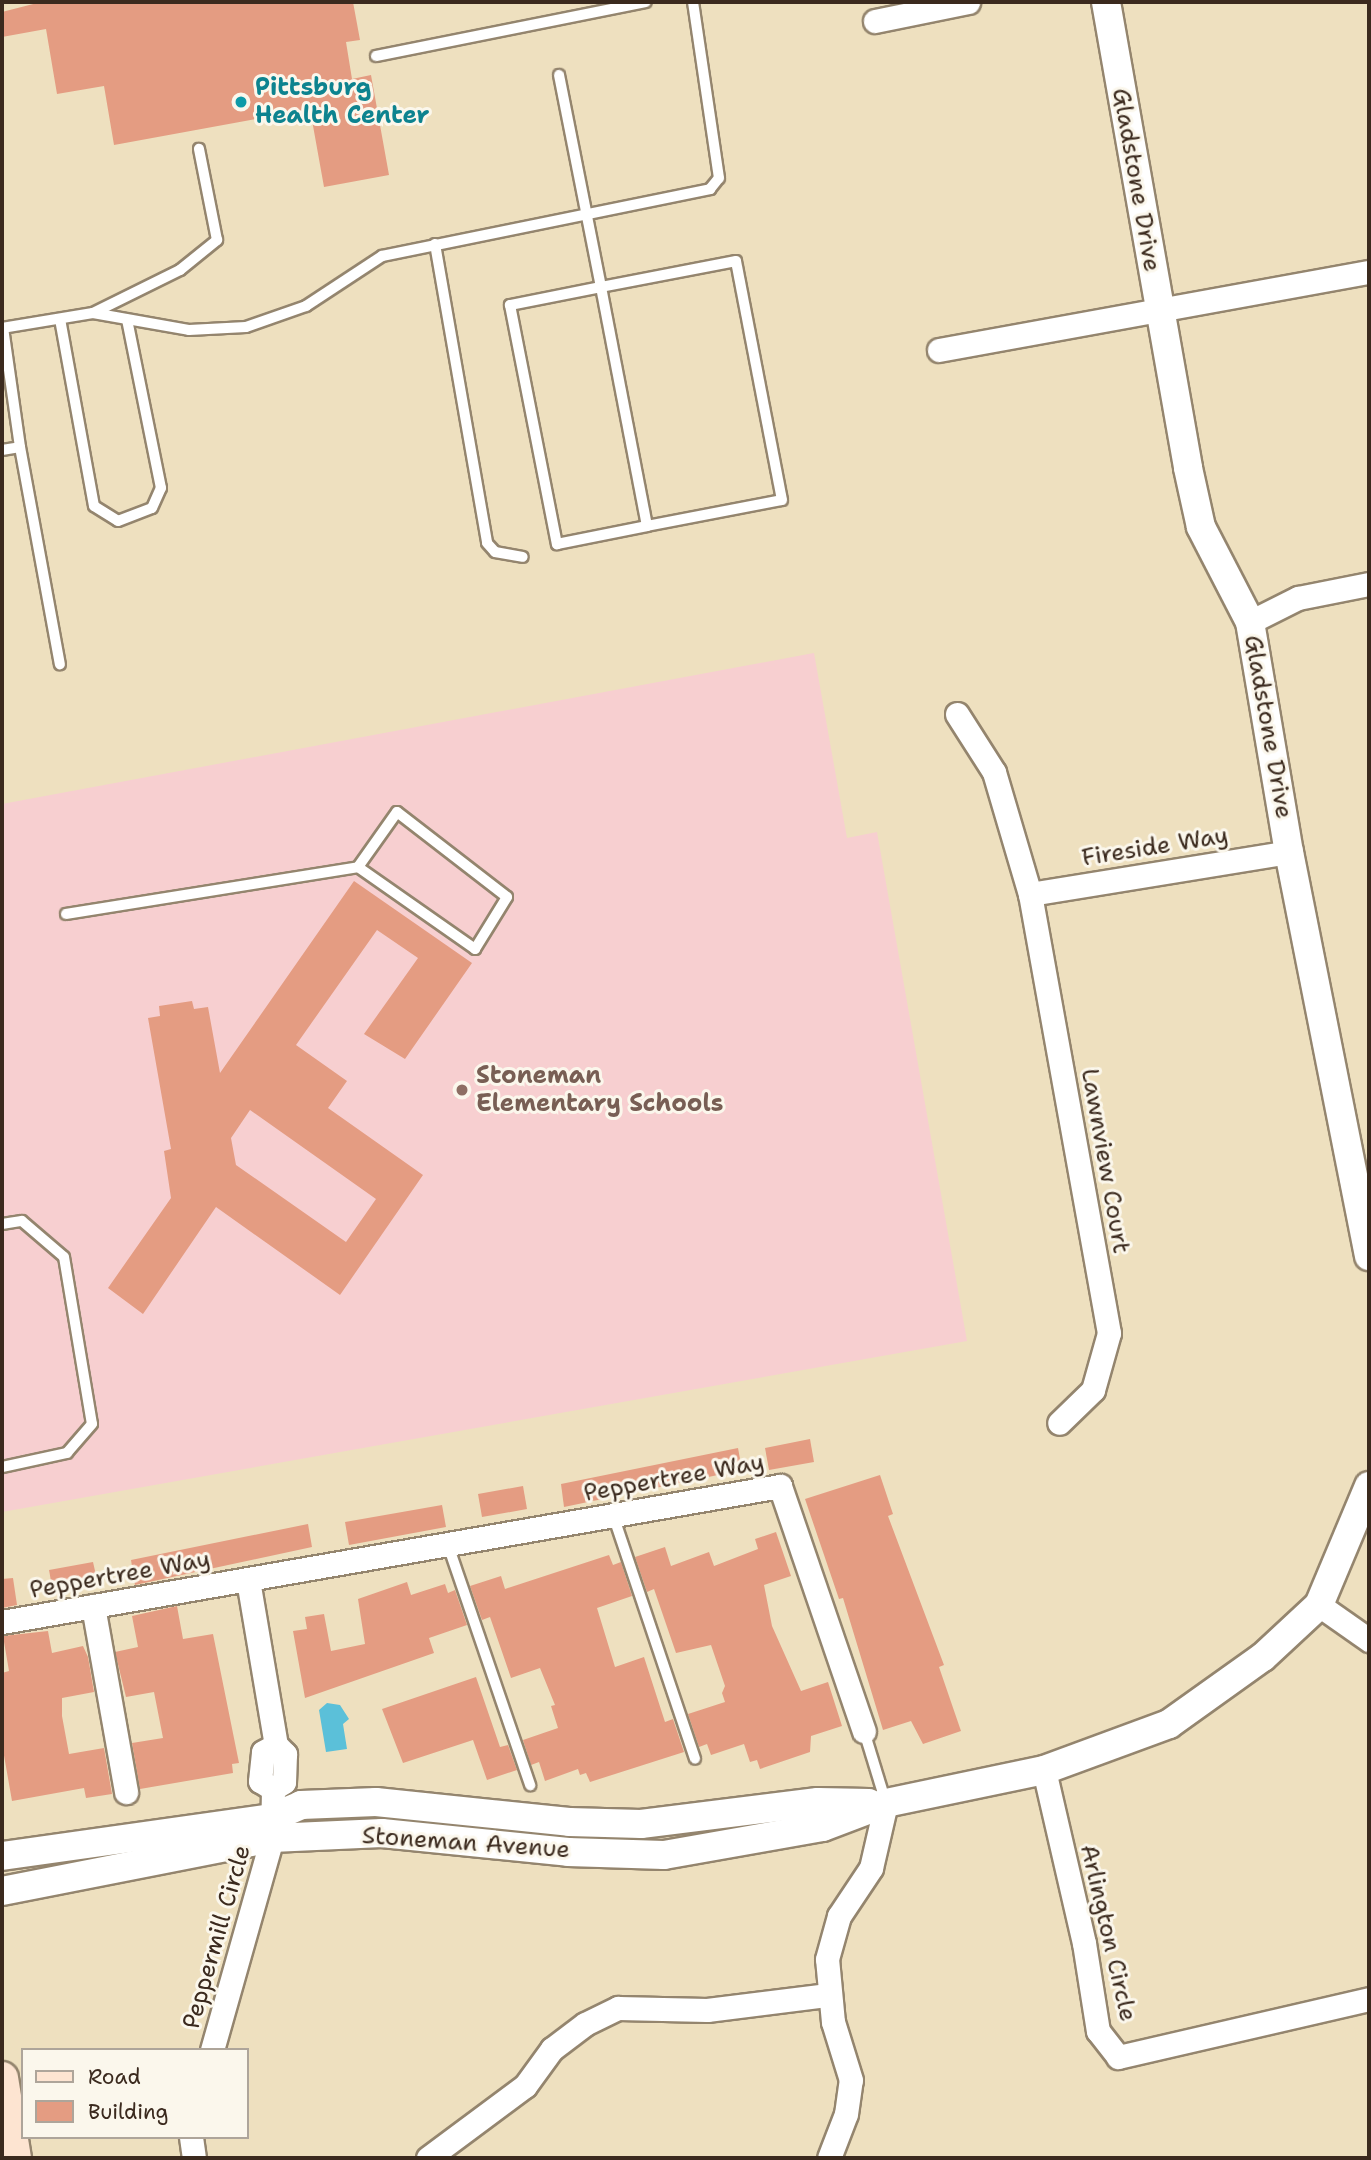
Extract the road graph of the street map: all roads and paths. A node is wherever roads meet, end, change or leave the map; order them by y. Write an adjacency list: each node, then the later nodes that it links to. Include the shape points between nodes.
1 (646, 2): 6 (lane)
2 (693, 2): 9 (lane, via 719,178 710,190)
3 (968, 2): 5 (street)
4 (1106, 2): 13 (street, Gladstone Drive)
5 (875, 21)
6 (376, 56)
7 (559, 75): 9 (lane)
8 (199, 149): 14 (lane, via 217,240 180,270)
9 (586, 214): 10 (lane); 12 (lane)
10 (435, 244): 16 (lane, via 382,256 331,293 276,320 218,331); 22 (lane, via 487,542 495,552)
11 (1369, 272): 13 (street)
12 (601, 287): 21 (lane); 21 (lane, via 510,305 556,544); 21 (lane, via 736,261 739,274 782,500)
13 (1158, 311): 18 (street); 24 (street, Gladstone Drive, via 1201,527)
14 (93, 313): 15 (lane); 16 (lane)
15 (60, 318): 16 (lane, via 94,506 118,521 152,508 161,488); 17 (lane)
16 (127, 319)
17 (2, 328): 19 (lane)
18 (939, 350)
19 (20, 447): 20 (lane); 25 (lane)
20 (2, 450)
21 (647, 526)
22 (523, 557)
23 (1369, 584): 24 (street, via 1298,598)
24 (1250, 622): 27 (street, Gladstone Drive)
25 (60, 664)
26 (957, 713): 29 (street, Lawnview Court, via 994,772)
27 (1289, 852): 29 (street, Fireside Way); 32 (street, Gladstone Drive)
28 (358, 867): 28 (lane, via 475,949 506,897 397,812); 30 (lane)
29 (1030, 894): 33 (street, Lawnview Court, via 1109,1332 1093,1390)
30 (66, 914)
31 (2, 1224): 34 (lane, via 22,1221 64,1257 92,1424 67,1453)
32 (1369, 1256)
33 (1059, 1423)
34 (2, 1466)
35 (1369, 1486): 39 (street)
36 (613, 1515): 37 (street, Peppertree Way); 43 (street, Peppertree Way, via 780,1486); 44 (lane)
37 (448, 1545): 38 (street, Peppertree Way); 46 (lane)
38 (248, 1580): 40 (street, Peppertree Way); 49 (street, Peppertree Way, via 276,1745 285,1754 284,1782 273,1789)
39 (1319, 1605): 42 (street); 45 (street, via 1263,1657 1170,1724)
40 (93, 1606): 41 (street, Peppertree Way); 47 (street)
41 (2, 1622)
42 (1369, 1640)
43 (864, 1731): 48 (lane, Peppertree Way)
44 (695, 1759)
45 (1044, 1770): 48 (street, Stoneman Avenue); 53 (street, Arlington Circle, via 1084,1943 1098,2031 1118,2057)
46 (530, 1785)
47 (126, 1792)
48 (886, 1803): 49 (street, Stoneman Avenue, via 823,1827 664,1855 569,1852 382,1833); 52 (street, via 871,1868 839,1916 827,1959)
49 (272, 1828): 50 (street, Stoneman Avenue); 51 (street, Stoneman Avenue); 54 (street, Peppermill Circle)
50 (2, 1856)
51 (2, 1891)
52 (828, 1995): 59 (street, via 707,2010 618,2008 584,2024 552,2049 525,2086); 60 (street, via 851,2080 846,2114)
53 (1369, 1999)
54 (213, 2048)
55 (2, 2078): 57 (main road)
56 (191, 2139): 58 (street)
57 (15, 2158)
58 (194, 2158)
59 (428, 2158)
60 (829, 2158)

